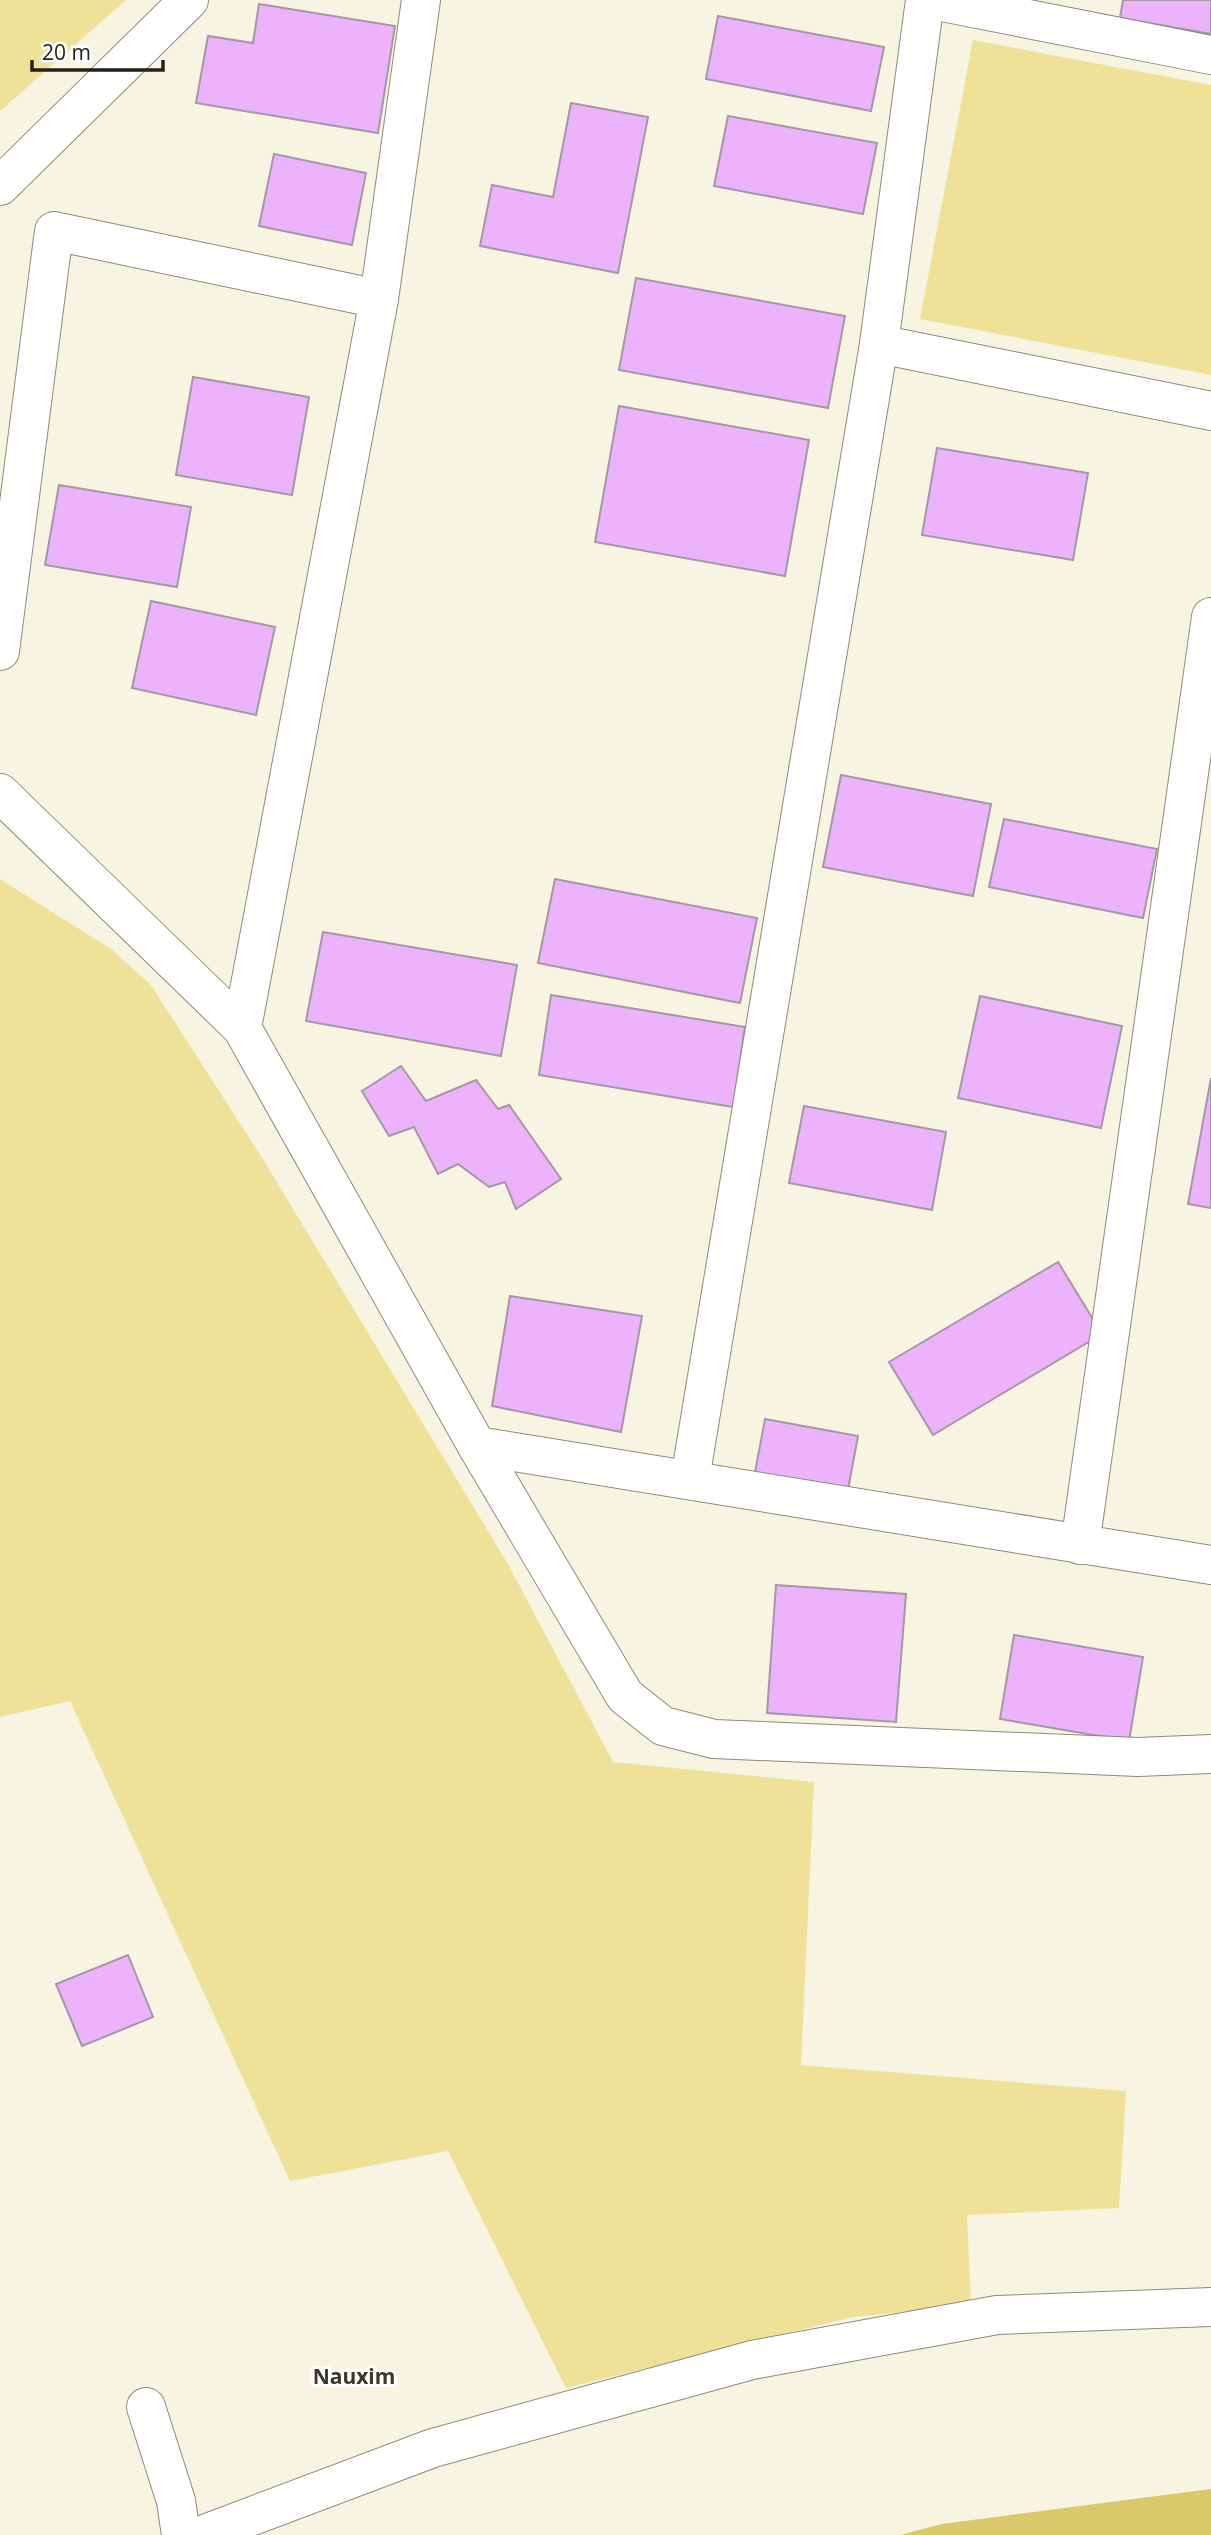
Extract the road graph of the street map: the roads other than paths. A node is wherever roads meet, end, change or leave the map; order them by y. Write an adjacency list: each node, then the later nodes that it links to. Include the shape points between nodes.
1 (189, 0): 6 (street)
2 (421, 0): 7 (street)
3 (925, 0): 8 (street)
4 (932, 0): 5 (street)
5 (1211, 55)
6 (0, 186)
7 (379, 299): 11 (street, via 54,231); 13 (street)
8 (879, 344): 9 (street); 15 (street)
9 (1211, 411)
10 (1211, 617): 16 (street)
11 (0, 651)
12 (0, 793): 13 (street)
13 (242, 1028): 14 (street)
14 (477, 1446): 15 (street); 18 (street, via 625,1696 663,1726 714,1740 1138,1757)
15 (690, 1479): 16 (street)
16 (1080, 1545): 17 (street)
17 (1211, 1564)
18 (1211, 1754)
19 (1211, 2307): 22 (street, via 997,2315 752,2360 433,2448)
20 (146, 2407): 21 (street, via 176,2501)
21 (181, 2535)
22 (202, 2535)

